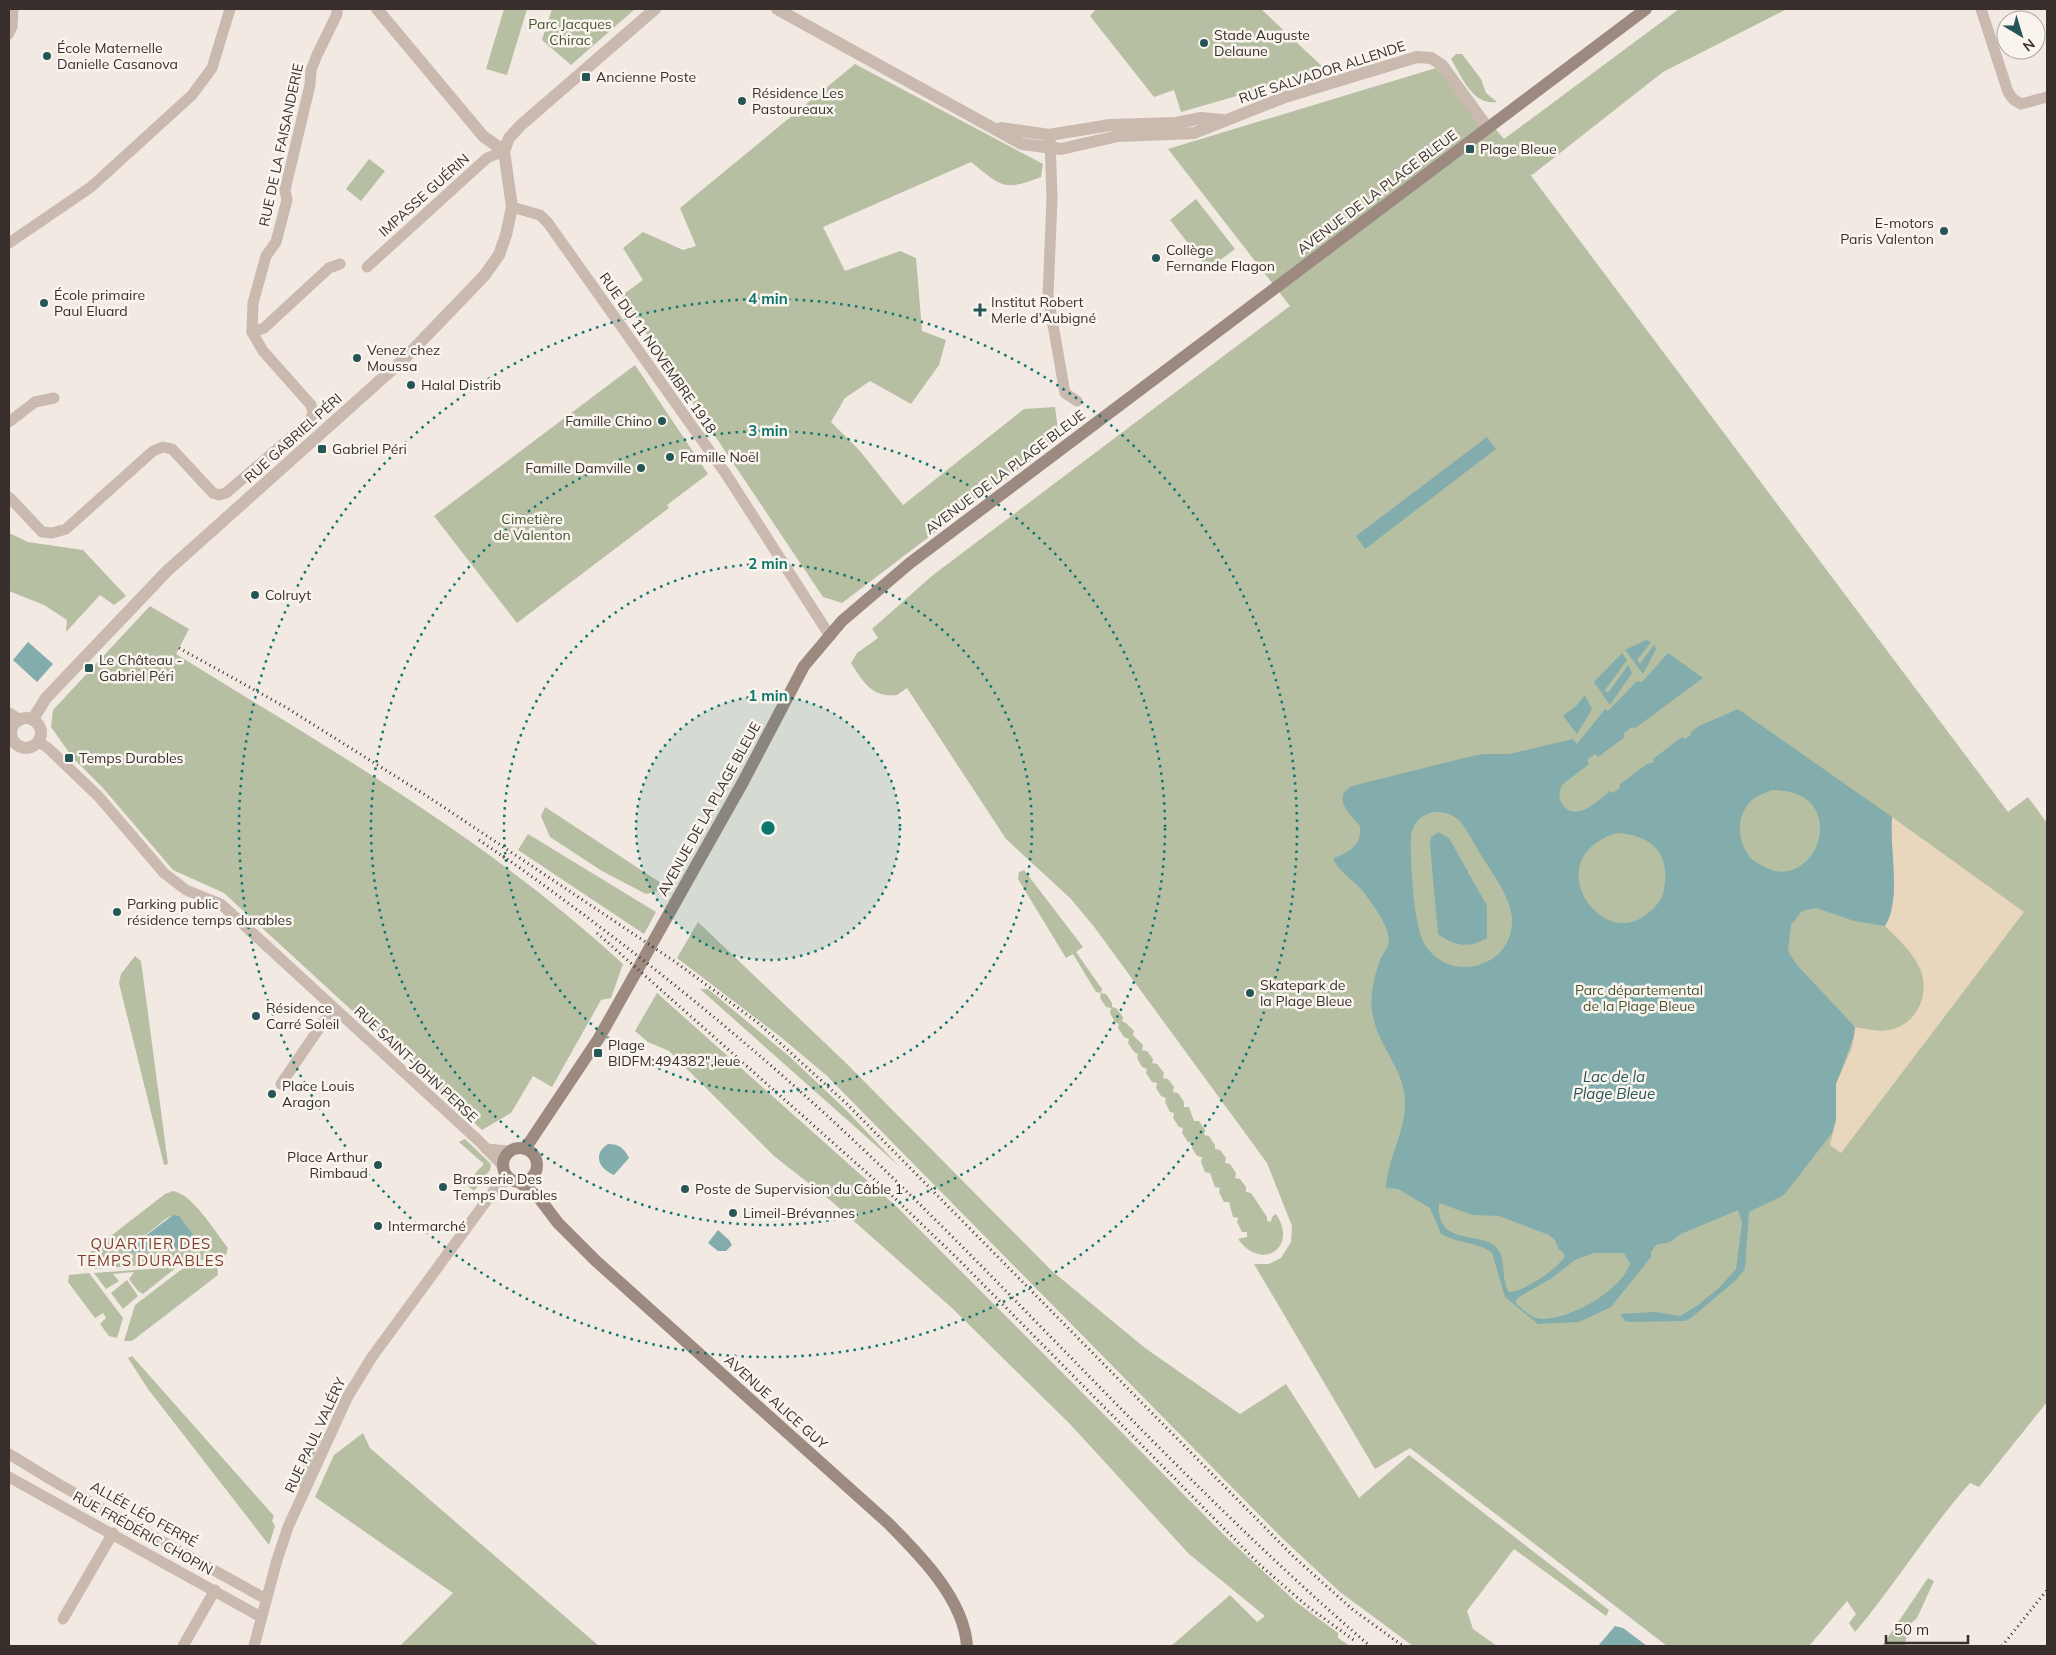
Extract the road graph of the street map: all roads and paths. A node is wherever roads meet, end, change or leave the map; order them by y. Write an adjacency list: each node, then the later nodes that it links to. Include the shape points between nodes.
1 (14, 9): 9 (street)
2 (230, 9): 18 (street, via 212,68 202,84 91,187)
3 (337, 9): 21 (street, RUE DE LA FAISANDERIE, via 311,70 286,190 287,200 276,242 266,256 253,303)
4 (377, 9): 16 (street, via 483,136)
5 (655, 9): 16 (street, via 521,125 509,138)
6 (777, 9): 12 (street, RUE SALVADOR ALLENDE)
7 (1646, 9): 13 (main road, AVENUE DE LA PLAGE BLEUE)
8 (1981, 9): 10 (street, via 2013,99 2021,104)
9 (9, 35)
10 (2047, 97)
11 (1222, 120): 13 (street, RUE SALVADOR ALLENDE, via 1285,97 1417,57 1430,58 1442,65); 14 (street, RUE SALVADOR ALLENDE, via 1201,118 1176,123 1110,125); 15 (street, RUE SALVADOR ALLENDE, via 1194,133 1118,136 1079,147)
12 (991, 126): 14 (street, RUE SALVADOR ALLENDE); 15 (street, RUE SALVADOR ALLENDE, via 1022,144)
13 (1487, 127): 28 (main road, AVENUE DE LA PLAGE BLEUE, via 910,563 842,621)
14 (1049, 135): 15 (street)
15 (1051, 150): 23 (street, via 1048,296 1065,393)
16 (504, 151): 17 (street, RUE GABRIEL PÉRI); 20 (street, IMPASSE GUÉRIN, via 487,158)
17 (512, 207): 26 (street, RUE GABRIEL PÉRI, via 499,255 484,276 404,359); 28 (street, RUE DU 11 NOVEMBRE 1918, via 540,215 548,223 726,474)
18 (9, 243)
19 (340, 264): 21 (street, via 329,268 264,328)
20 (367, 267)
21 (252, 332): 25 (street, via 263,351 311,405 313,413 309,422)
22 (54, 398): 24 (street, via 35,402)
23 (1077, 402)
24 (9, 422)
25 (269, 458): 26 (street); 27 (street, via 226,493 219,495 213,493 172,449 163,446 153,451 66,529 52,533 42,532)
26 (280, 470): 30 (street, RUE GABRIEL PÉRI, via 127,611 46,698)
27 (9, 497)
28 (830, 636): 37 (main road, AVENUE DE LA PLAGE BLEUE, via 804,666 634,976)
29 (14, 716): 30 (street); 32 (street)
30 (33, 719): 31 (street, via 42,732)
31 (39, 742): 32 (street, via 30,748); 33 (street, RUE SAINT-JOHN PERSE, via 99,797 164,873 186,890 221,904)
32 (12, 745)
33 (334, 1008): 34 (street); 35 (street, RUE SAINT-JOHN PERSE)
34 (280, 1084)
35 (486, 1149): 36 (street); 39 (street, RUE SAINT-JOHN PERSE)
36 (511, 1151): 37 (main road); 39 (main road, via 504,1158)
37 (529, 1151): 38 (main road, via 536,1164)
38 (534, 1174): 39 (main road, via 526,1180); 40 (main road, AVENUE ALICE GUY)
39 (509, 1175): 40 (main road, AVENUE ALICE GUY); 45 (street, RUE PAUL VALÉRY, via 498,1185 372,1357 348,1396 288,1527)
40 (539, 1198): 50 (main road, AVENUE ALICE GUY, via 558,1223 596,1260 918,1553 942,1584 958,1615)
41 (9, 1454): 45 (street, ALLÉE LÉO FERRÉ)
42 (9, 1477): 43 (street, RUE FRÉDÉRIC CHOPIN)
43 (113, 1533): 44 (street, RUE FRÉDÉRIC CHOPIN); 47 (street)
44 (215, 1590): 46 (street, RUE FRÉDÉRIC CHOPIN); 48 (street)
45 (266, 1599): 46 (street, RUE PAUL VALÉRY)
46 (261, 1617): 49 (street, RUE PAUL VALÉRY)
47 (64, 1619)
48 (183, 1646)
49 (254, 1646)
50 (967, 1646)

